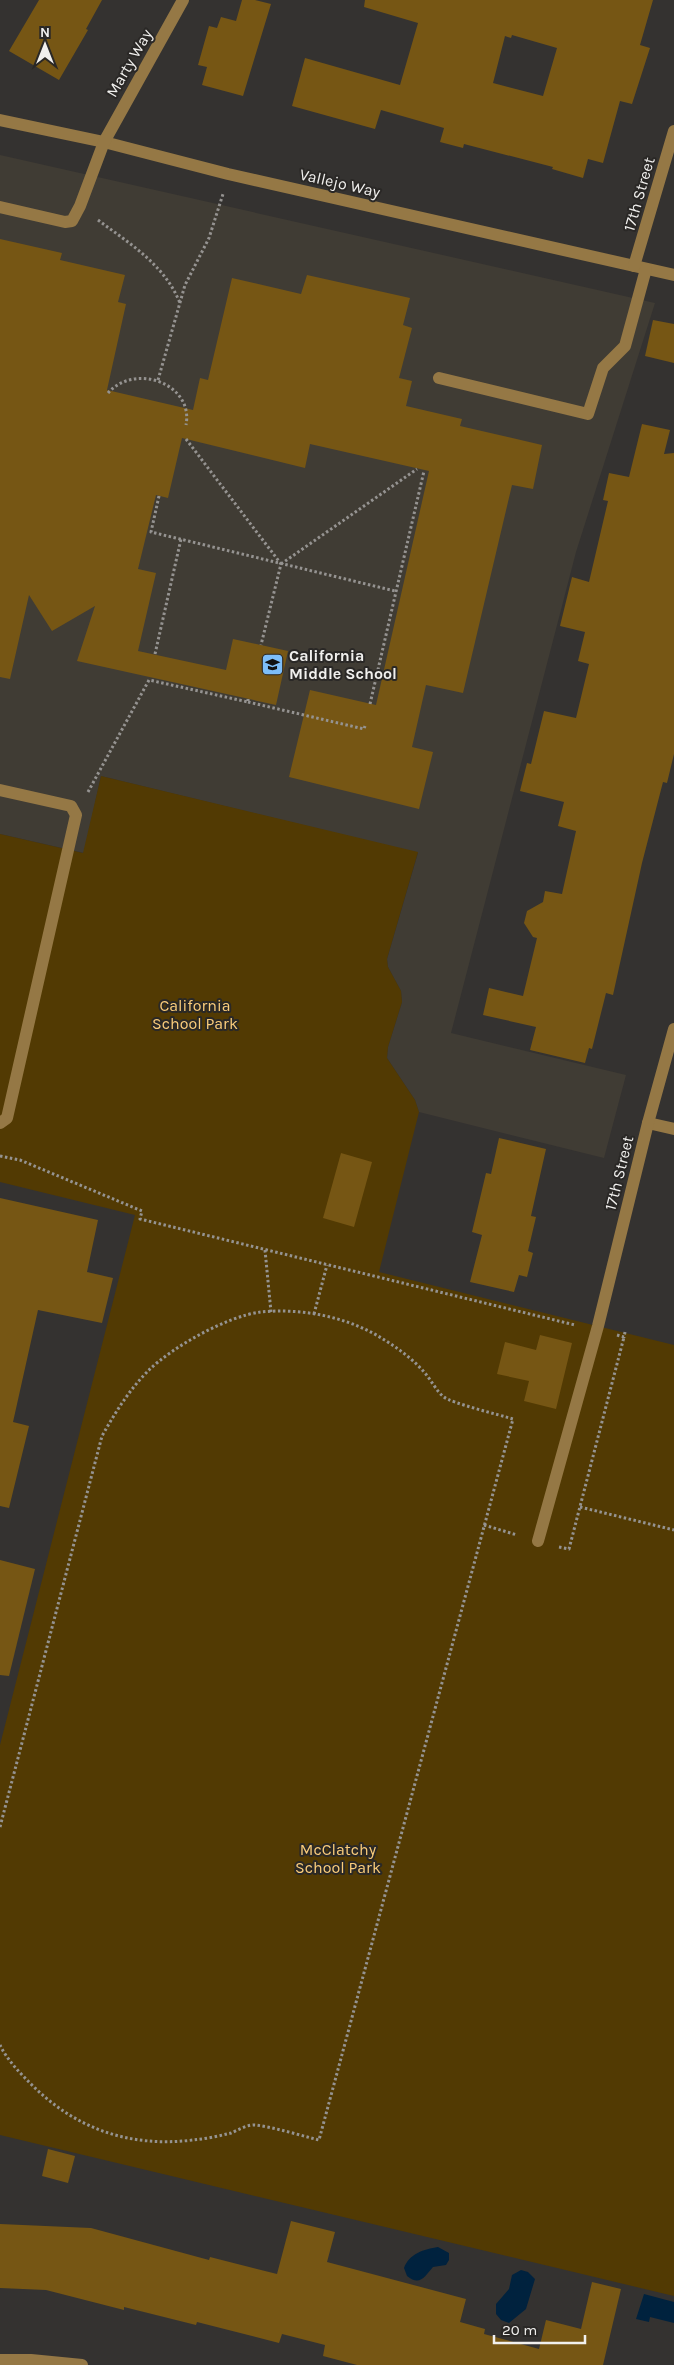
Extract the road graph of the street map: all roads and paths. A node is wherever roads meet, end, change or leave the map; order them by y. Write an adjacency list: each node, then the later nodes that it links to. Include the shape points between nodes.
1 (183, 0): 4 (street, Marty Way)
2 (0, 120): 4 (street, Vallejo Way)
3 (674, 131): 8 (street, 17th Street)
4 (104, 142): 5 (street, Vallejo Way); 7 (street, Marty Way)
5 (228, 174): 8 (street, Vallejo Way); 10 (path, via 210,238)
6 (0, 206): 7 (street, via 65,222 72,221)
7 (80, 206): 10 (path, via 148,257 172,284)
8 (640, 268): 9 (street, Vallejo Way); 11 (street, 17th Street, via 625,346 603,368 588,414)
9 (674, 275)
10 (180, 303): 12 (path)
11 (439, 378)
12 (158, 380): 13 (path, via 137,377 123,381); 14 (path, via 177,394 184,406)
13 (108, 393)
14 (186, 425)
15 (186, 439): 20 (path)
16 (417, 468): 20 (path)
17 (424, 471): 21 (path)
18 (159, 496): 19 (path, via 151,532)
19 (181, 539): 20 (path); 23 (path)
20 (281, 564): 21 (path); 22 (path)
21 (395, 591): 24 (path)
22 (261, 645)
23 (155, 654)
24 (370, 704)
25 (365, 726): 27 (path, via 364,729 149,678)
26 (0, 790): 27 (street, via 71,806)
27 (76, 815): 29 (street, via 7,1118)
28 (674, 1029): 30 (street, 17th Street)
29 (0, 1123)
30 (648, 1123): 31 (street); 37 (street, 17th Street)
31 (674, 1128)
32 (0, 1156): 33 (path, via 20,1160 142,1211 140,1220)
33 (266, 1250): 34 (path); 35 (path)
34 (327, 1265): 36 (path); 37 (path)
35 (271, 1312): 36 (path); 42 (path, via 222,1323 170,1351 127,1395 102,1436)
36 (314, 1314): 43 (path, via 376,1334 424,1372 444,1398 512,1418 319,2140 254,2125 194,2140 153,2143 113,2135 85,2125 63,2112 20,2073)
37 (597, 1328): 38 (path, via 624,1337); 41 (street, 17th Street)
38 (625, 1332)
39 (580, 1507): 40 (path)
40 (674, 1530)
41 (538, 1541)
42 (0, 1827)
43 (0, 2045)
44 (0, 2360): 45 (street)
45 (82, 2365)

